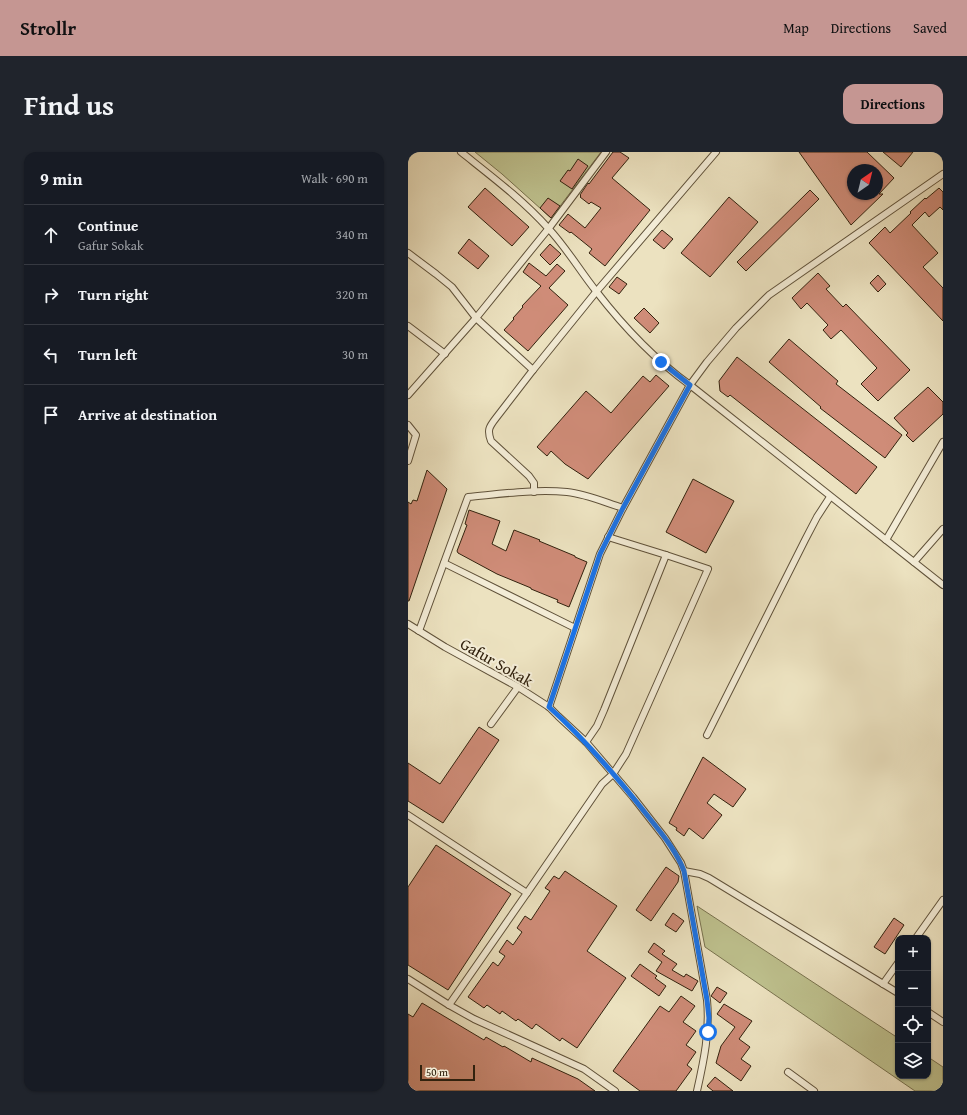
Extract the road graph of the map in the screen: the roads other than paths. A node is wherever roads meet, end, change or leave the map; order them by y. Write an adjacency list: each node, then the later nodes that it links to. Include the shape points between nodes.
1 (462, 152): 5 (street)
2 (606, 152): 5 (street)
3 (716, 152): 7 (street)
4 (943, 174): 12 (street, via 768,296 736,328)
5 (549, 228): 7 (street); 8 (street)
6 (408, 254): 8 (street, via 452,287)
7 (596, 292): 11 (street); 12 (street, via 649,350)
8 (476, 318): 10 (street); 11 (street)
9 (408, 326): 10 (street)
10 (445, 354): 13 (street)
11 (533, 370): 17 (street, via 496,418 488,434 491,441 529,476 534,483)
12 (690, 385): 18 (street); 19 (street)
13 (408, 395)
14 (408, 426): 16 (street, via 416,435)
15 (943, 442): 22 (street)
16 (408, 461)
17 (534, 492): 19 (street, via 568,492); 25 (street, via 468,497)
18 (830, 497): 22 (street); 33 (street, via 805,540)
19 (623, 508): 21 (street)
20 (943, 530): 24 (street)
21 (608, 537): 23 (street); 28 (street)
22 (886, 540): 24 (street)
23 (666, 555): 34 (street, via 604,710); 35 (street, via 708,569 626,754)
24 (914, 562): 26 (street)
25 (444, 563): 28 (street); 29 (street)
26 (943, 585)
27 (408, 624): 29 (street, Gafur Sokak)
28 (575, 628): 31 (street)
29 (420, 631): 30 (street, Gafur Sokak)
30 (518, 687): 31 (street, Gafur Sokak); 32 (street)
31 (549, 707): 34 (street, Gafur Sokak)
32 (491, 724)
33 (707, 735)
34 (586, 742): 35 (street, Gafur Sokak)
35 (613, 774): 37 (street, Gafur Sokak, via 665,838); 38 (street, via 602,784)
36 (408, 815): 38 (street)
37 (684, 871): 43 (street, via 709,878); 51 (street, Gafur Sokak, via 709,1018)
38 (527, 893): 45 (street)
39 (943, 900): 40 (street)
40 (918, 935)
41 (895, 967): 43 (street)
42 (408, 979): 45 (street)
43 (883, 984): 44 (street)
44 (895, 991)
45 (449, 1005): 50 (street, via 584,1070)
46 (931, 1014): 47 (street)
47 (943, 1022)
48 (788, 1072): 49 (street)
49 (810, 1090)
50 (615, 1091)
51 (697, 1091)

